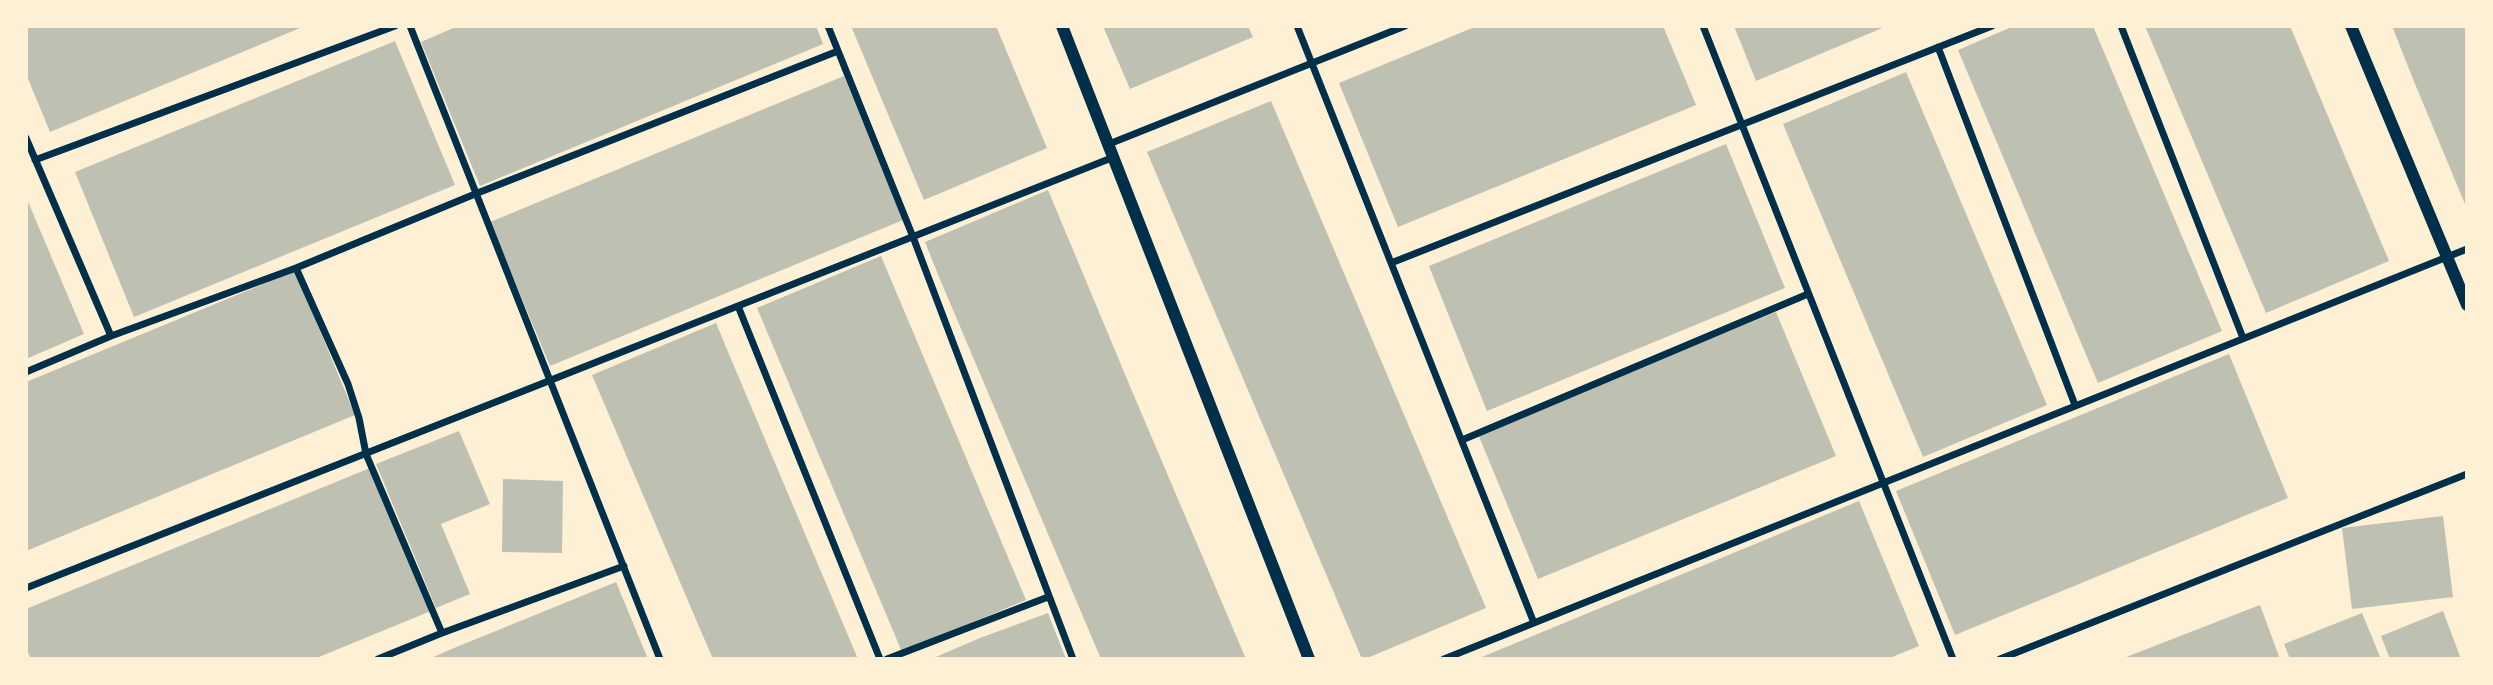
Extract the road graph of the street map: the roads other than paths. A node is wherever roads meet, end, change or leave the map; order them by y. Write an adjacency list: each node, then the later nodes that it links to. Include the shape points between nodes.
1 (395, 26): 18 (street)
2 (410, 26): 19 (street)
3 (828, 26): 12 (street)
4 (1062, 26): 16 (street)
5 (1297, 26): 13 (street)
6 (1405, 26): 13 (street)
7 (1703, 26): 14 (street)
8 (1992, 26): 11 (street)
9 (2120, 26): 29 (street)
10 (2351, 26): 22 (street)
11 (1938, 47): 14 (street); 32 (street)
12 (838, 51): 19 (street); 20 (street)
13 (1312, 64): 16 (street); 23 (street)
14 (1742, 125): 23 (street); 25 (street)
15 (26, 138): 18 (street)
16 (1109, 144): 17 (street)
17 (1114, 157): 20 (street); 47 (street)
18 (35, 160): 28 (street)
19 (475, 194): 24 (street); 31 (street)
20 (913, 237): 27 (street); 39 (street)
21 (2467, 249): 22 (street)
22 (2446, 257): 26 (street); 29 (street)
23 (1391, 263): 33 (street)
24 (296, 268): 28 (street); 34 (street, via 348,384)
25 (1808, 294): 33 (street); 36 (street)
26 (2467, 305)
27 (738, 306): 31 (street); 44 (street)
28 (111, 336): 30 (street)
29 (2243, 338): 32 (street)
30 (26, 372)
31 (549, 381): 34 (street); 37 (street)
32 (2075, 405): 36 (street)
33 (1462, 440): 40 (street)
34 (366, 454): 38 (street); 41 (street)
35 (2467, 474): 50 (street)
36 (1882, 483): 40 (street); 49 (street)
37 (624, 566): 41 (street); 43 (street)
38 (26, 588)
39 (1048, 597): 45 (street); 46 (street)
40 (1534, 622): 48 (street)
41 (442, 633): 42 (street)
42 (378, 659)
43 (660, 659)
44 (880, 659)
45 (887, 659)
46 (1073, 659)
47 (1309, 659)
48 (1444, 659)
49 (1953, 659)
50 (2000, 659)

